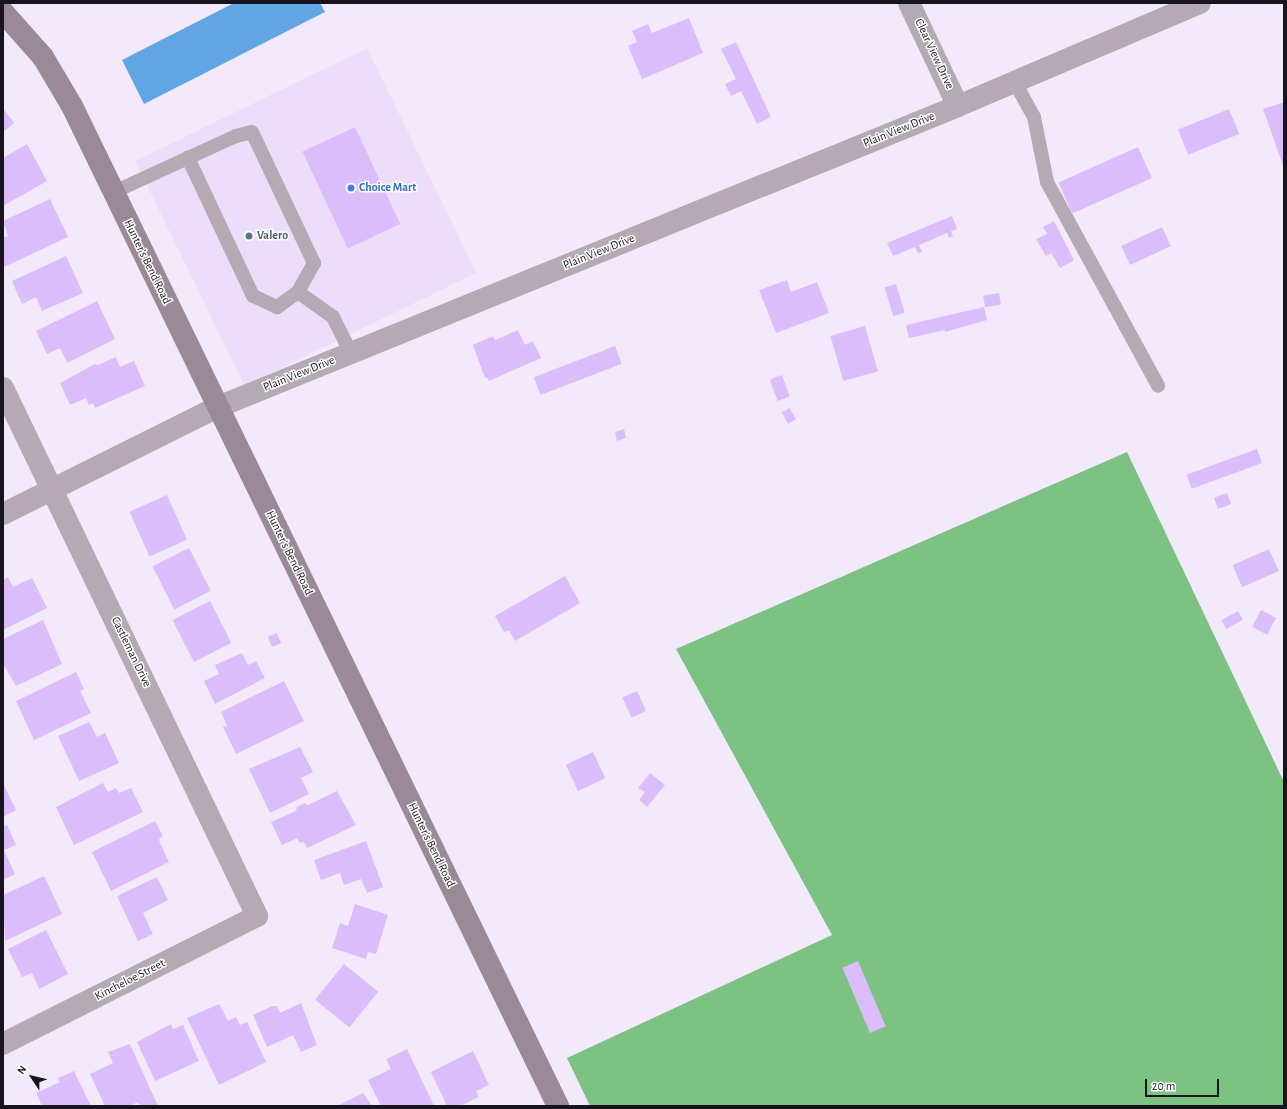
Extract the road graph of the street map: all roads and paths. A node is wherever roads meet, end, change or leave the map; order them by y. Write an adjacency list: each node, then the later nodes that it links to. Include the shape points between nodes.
1 (910, 3): 5 (street, Clear View Drive)
2 (1200, 3): 4 (street, Plain View Drive)
3 (3, 12): 7 (street, Hunter's Bend Road, via 42,57 72,106)
4 (1014, 81): 5 (street, Plain View Drive); 10 (lane, via 1034,117 1047,182)
5 (958, 106): 9 (street, Plain View Drive)
6 (188, 158): 7 (lane); 8 (lane, via 253,296 277,307); 8 (lane, via 236,136 252,132 314,263)
7 (114, 192): 12 (street, Hunter's Bend Road)
8 (298, 292): 9 (lane, via 333,317)
9 (351, 353): 12 (street, Plain View Drive)
10 (1158, 386)
11 (3, 388): 13 (street, Castleman Drive)
12 (218, 407): 13 (street, Plain View Drive); 17 (street, Hunter's Bend Road)
13 (53, 490): 14 (street, Plain View Drive); 15 (street, Castleman Drive)
14 (3, 514)
15 (257, 916): 16 (street, Kincheloe Street)
16 (3, 1044)
17 (558, 1106)

